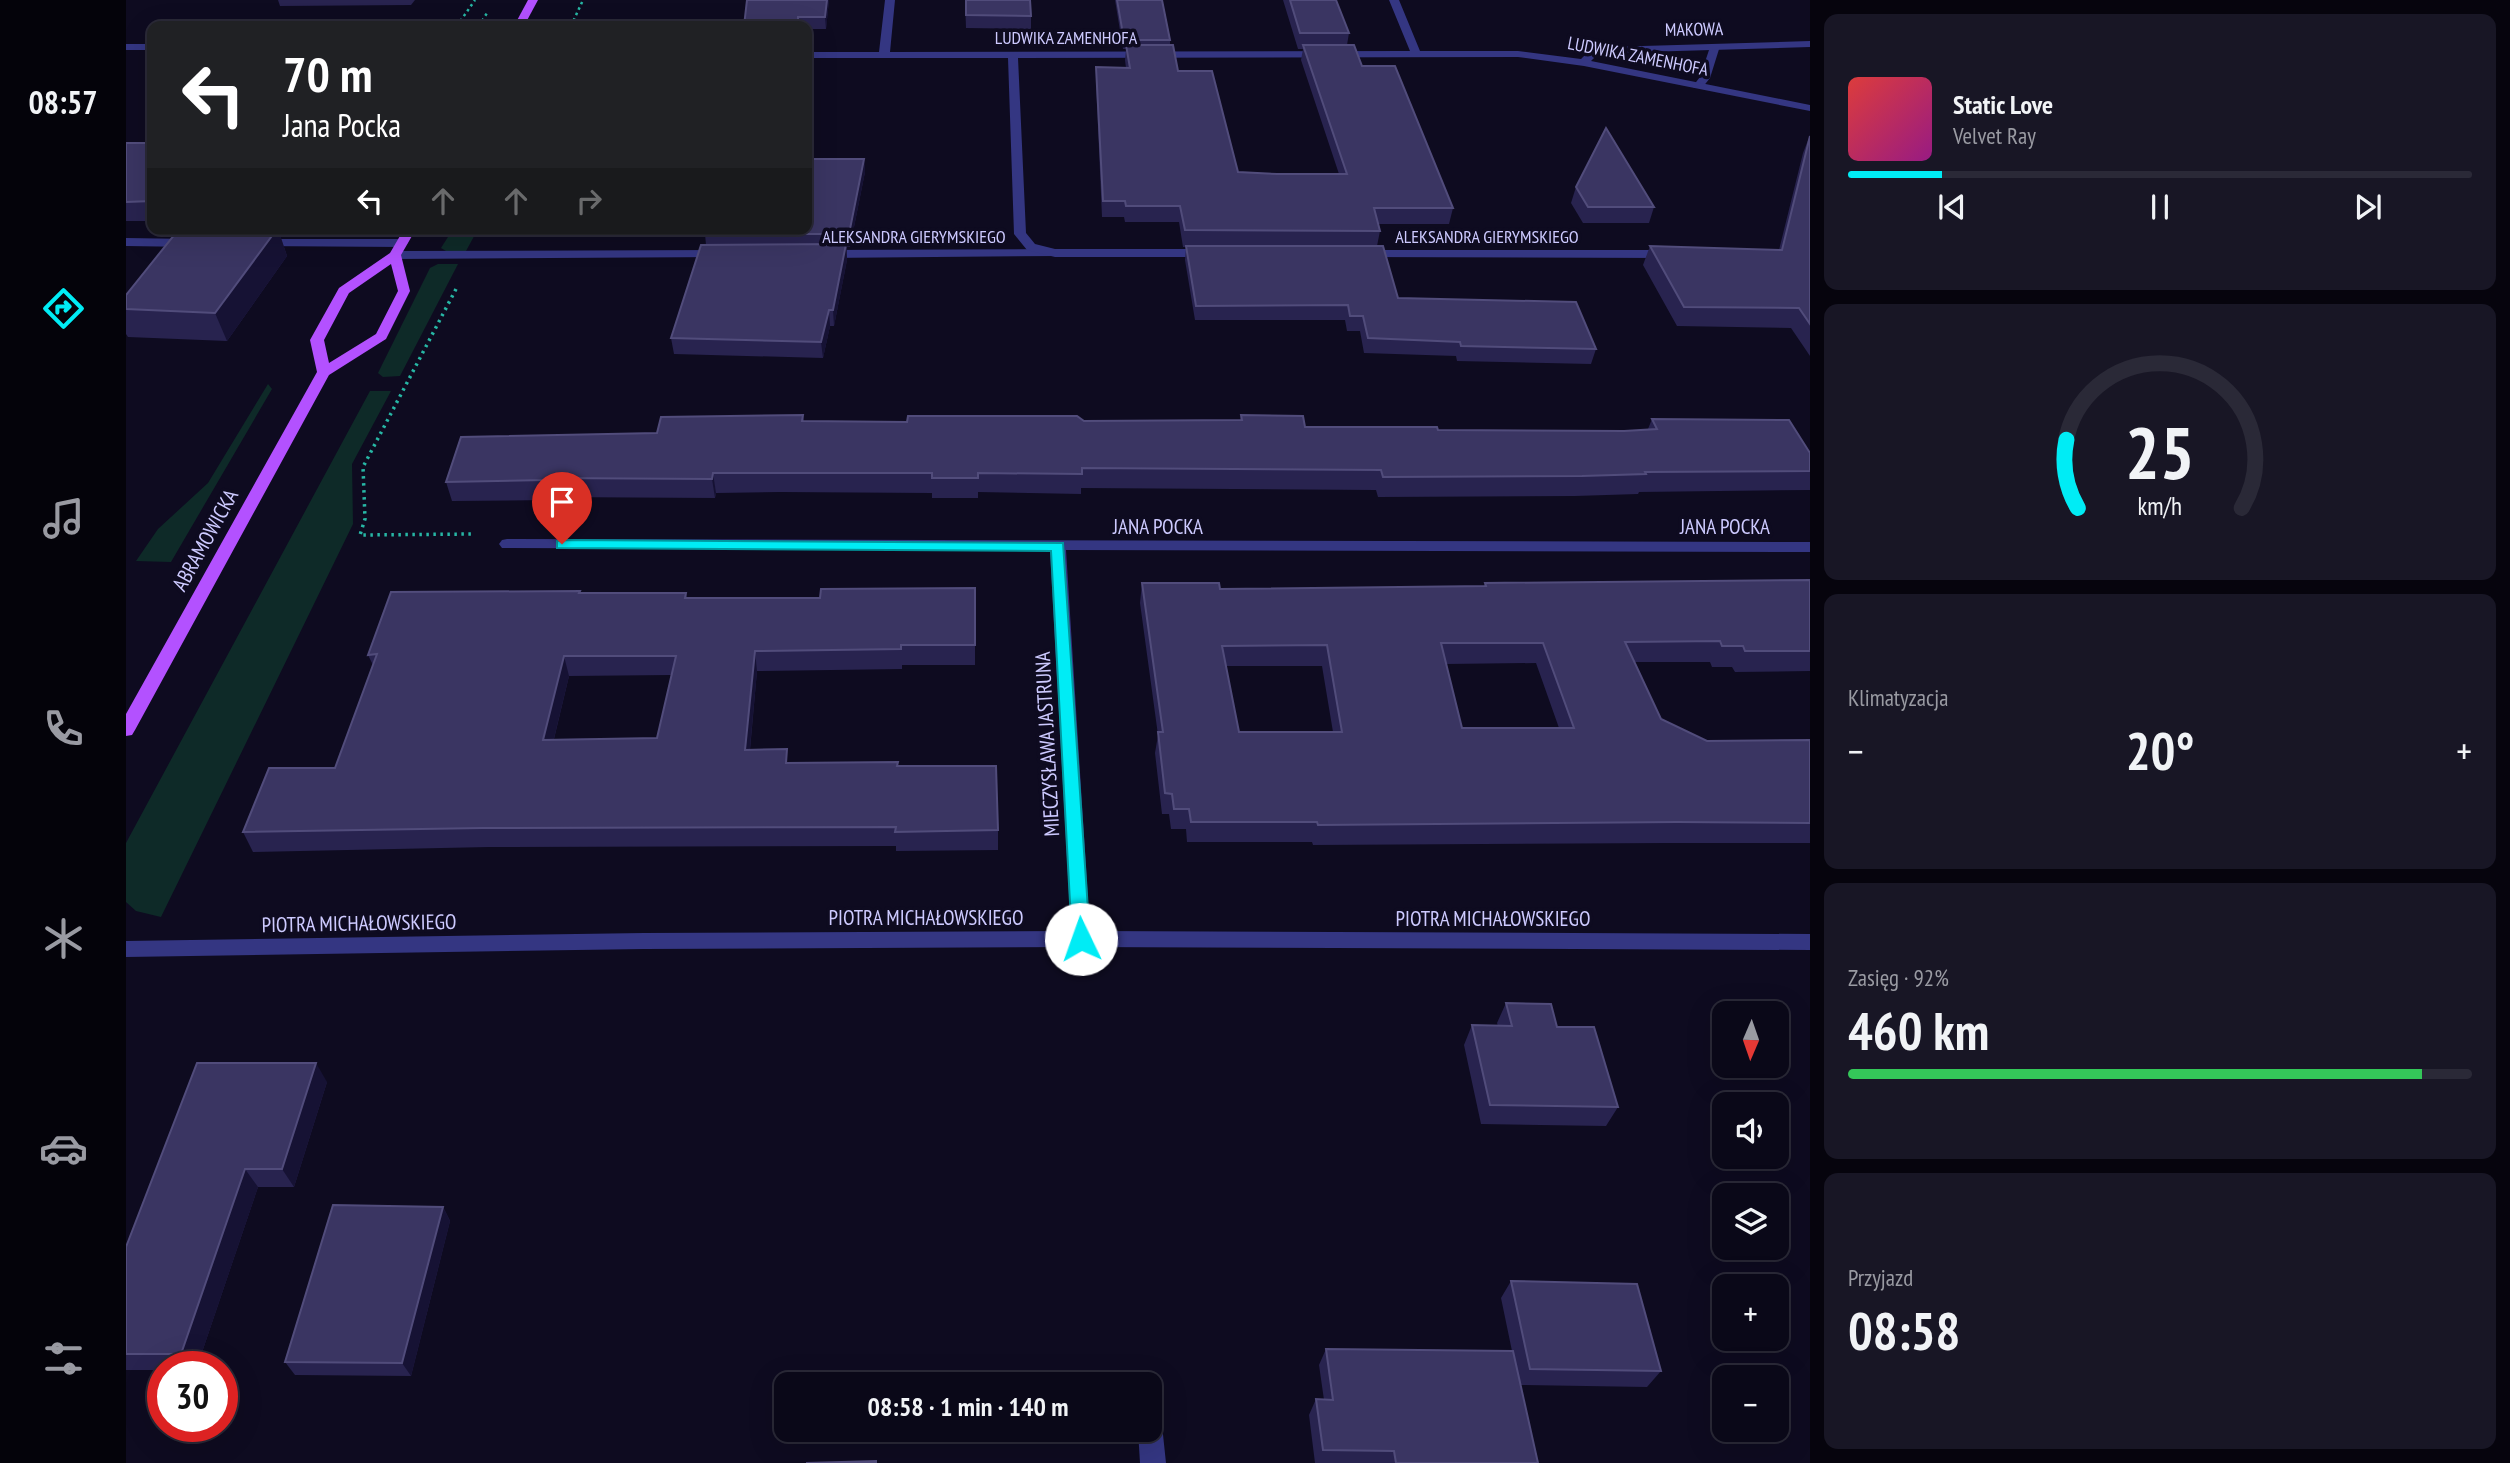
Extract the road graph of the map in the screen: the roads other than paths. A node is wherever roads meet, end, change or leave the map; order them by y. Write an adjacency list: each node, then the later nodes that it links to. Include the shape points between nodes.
1 (533, 0): 4 (main road)
2 (890, 0): 12 (street)
3 (1394, 0): 9 (street)
4 (522, 21)
5 (1810, 44): 6 (street, MAKOWA)
6 (1715, 46): 13 (street, MAKOWA, via 1608,50 1591,55); 14 (street)
7 (126, 47): 8 (street)
8 (147, 47)
9 (1416, 53): 10 (street, LUDWIKA ZAMENHOFA); 13 (street, LUDWIKA ZAMENHOFA, via 1518,54)
10 (1013, 54): 12 (street, LUDWIKA ZAMENHOFA); 21 (street, ALEKSANDRA GIERYMSKIEGO, via 1020,234 1031,247)
11 (812, 55): 12 (street, LUDWIKA ZAMENHOFA)
12 (884, 55)
13 (1584, 63): 14 (street, LUDWIKA ZAMENHOFA)
14 (1699, 86): 15 (street, LUDWIKA ZAMENHOFA)
15 (1810, 108)
16 (407, 235): 20 (main road)
17 (126, 242): 18 (street)
18 (207, 243)
19 (247, 243): 20 (street)
20 (399, 249): 23 (street, via 475,254); 27 (main road, via 344,291 317,340); 27 (main road, ABRAMOWICKA, via 404,291 381,336)
21 (1055, 253): 22 (street, ALEKSANDRA GIERYMSKIEGO); 24 (street, ALEKSANDRA GIERYMSKIEGO)
22 (1222, 253)
23 (733, 254)
24 (817, 254)
25 (1347, 254): 26 (street, ALEKSANDRA GIERYMSKIEGO)
26 (1667, 254)
27 (324, 372): 31 (main road, ABRAMOWICKA)
28 (507, 544): 29 (street, JANA POCKA)
29 (1058, 547): 30 (street, JANA POCKA); 32 (street, MIECZYSŁAWA JASTRUNA)
30 (1810, 547)
31 (126, 730)
32 (1081, 939): 33 (street, PIOTRA MICHAŁOWSKIEGO); 34 (street, PIOTRA MICHAŁOWSKIEGO)
33 (1810, 942)
34 (126, 949)
35 (1151, 1442): 36 (street)
36 (1153, 1463)

